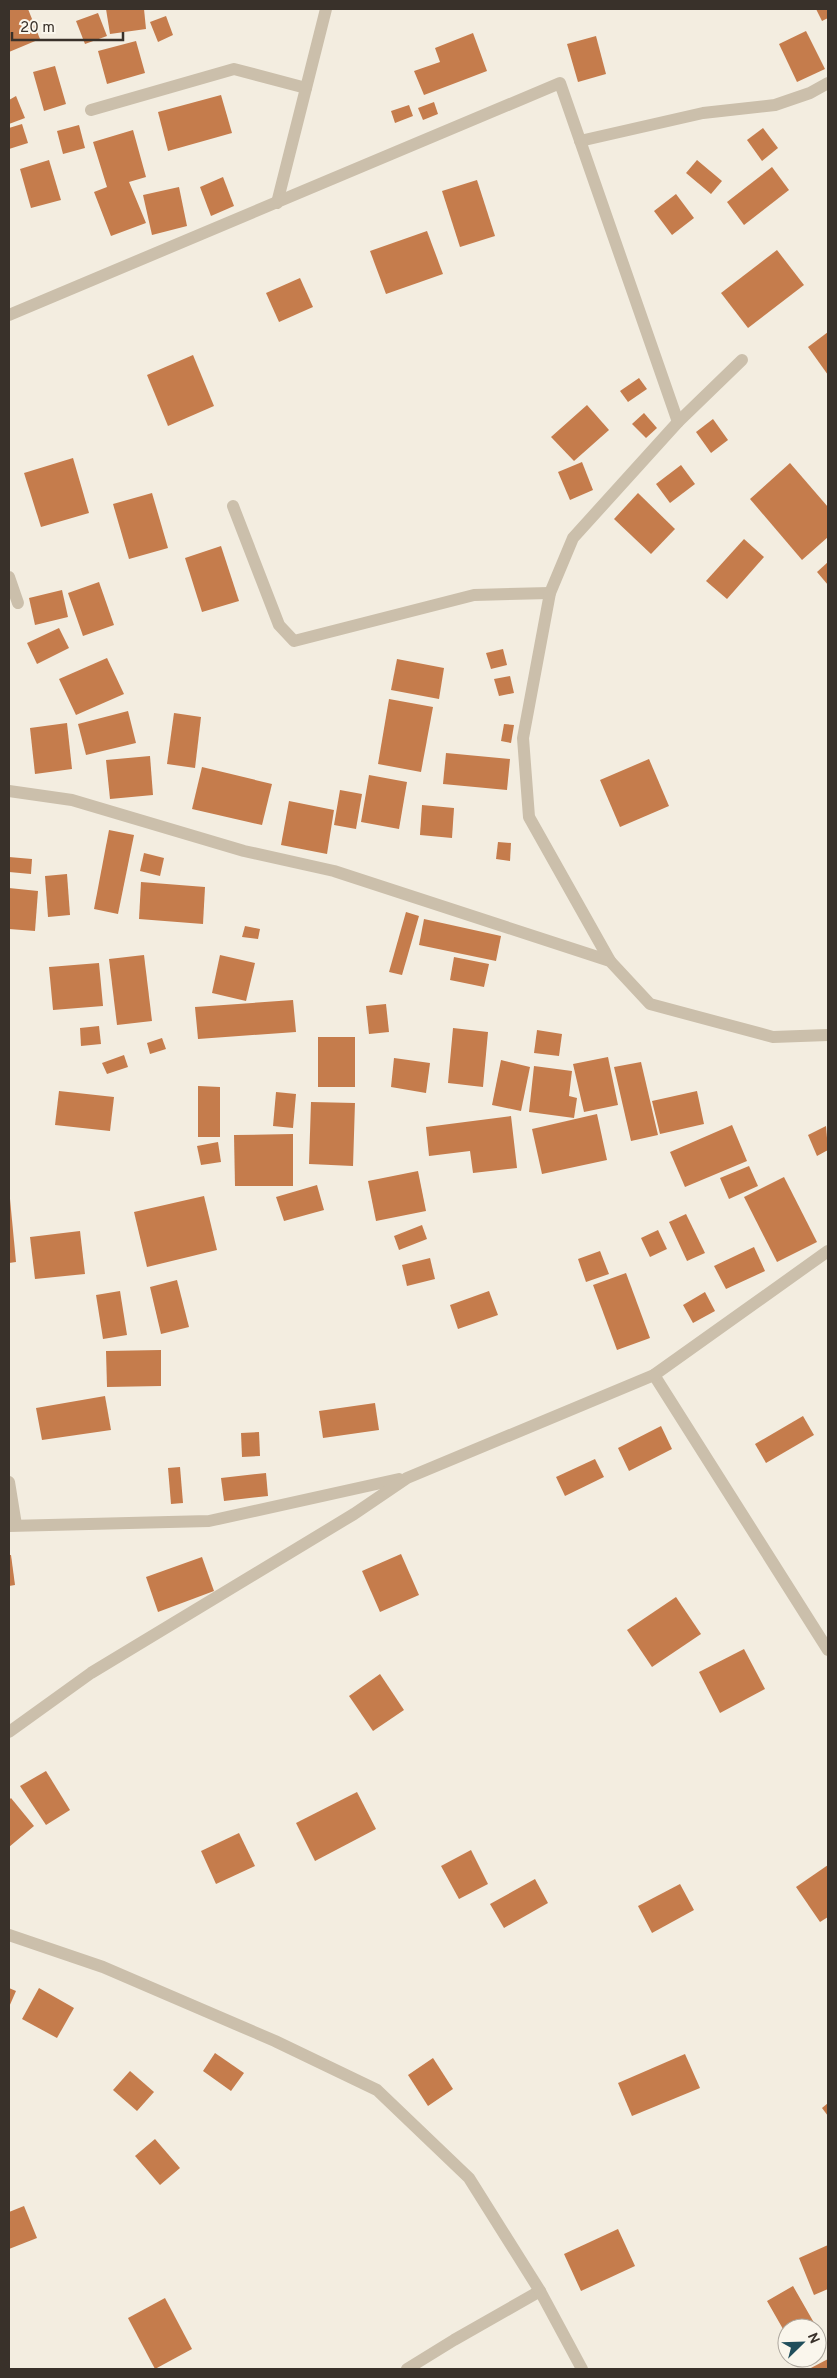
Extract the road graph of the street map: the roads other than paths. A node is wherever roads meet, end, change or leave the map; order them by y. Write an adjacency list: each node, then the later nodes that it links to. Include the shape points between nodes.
1 (326, 9): 3 (street)
2 (828, 83): 5 (street, via 775,105 703,113)
3 (306, 88): 4 (street, via 234,69); 6 (street)
4 (91, 110)
5 (580, 142): 6 (street, via 560,83); 9 (street)
6 (277, 203): 7 (street)
7 (9, 315)
8 (742, 360): 9 (street)
9 (678, 422): 12 (street, via 573,538)
10 (233, 506): 12 (street, via 279,625 294,641 474,595)
11 (9, 577): 13 (street)
12 (550, 594): 15 (street, via 523,738 529,818)
13 (18, 603)
14 (9, 791): 15 (street, via 72,800 244,851 334,871)
15 (610, 961): 16 (street, via 650,1004 772,1037)
16 (828, 1035)
17 (828, 1251): 18 (street)
18 (654, 1375): 19 (street); 22 (street)
19 (406, 1478): 21 (street, via 209,1521); 23 (street, via 354,1514 91,1673)
20 (9, 1482): 21 (street)
21 (13, 1525)
22 (828, 1650)
23 (9, 1732)
24 (9, 1935): 25 (street, via 103,1967 275,2041 377,2090 469,2178)
25 (540, 2291): 26 (street); 27 (street)
26 (407, 2369)
27 (582, 2369)

